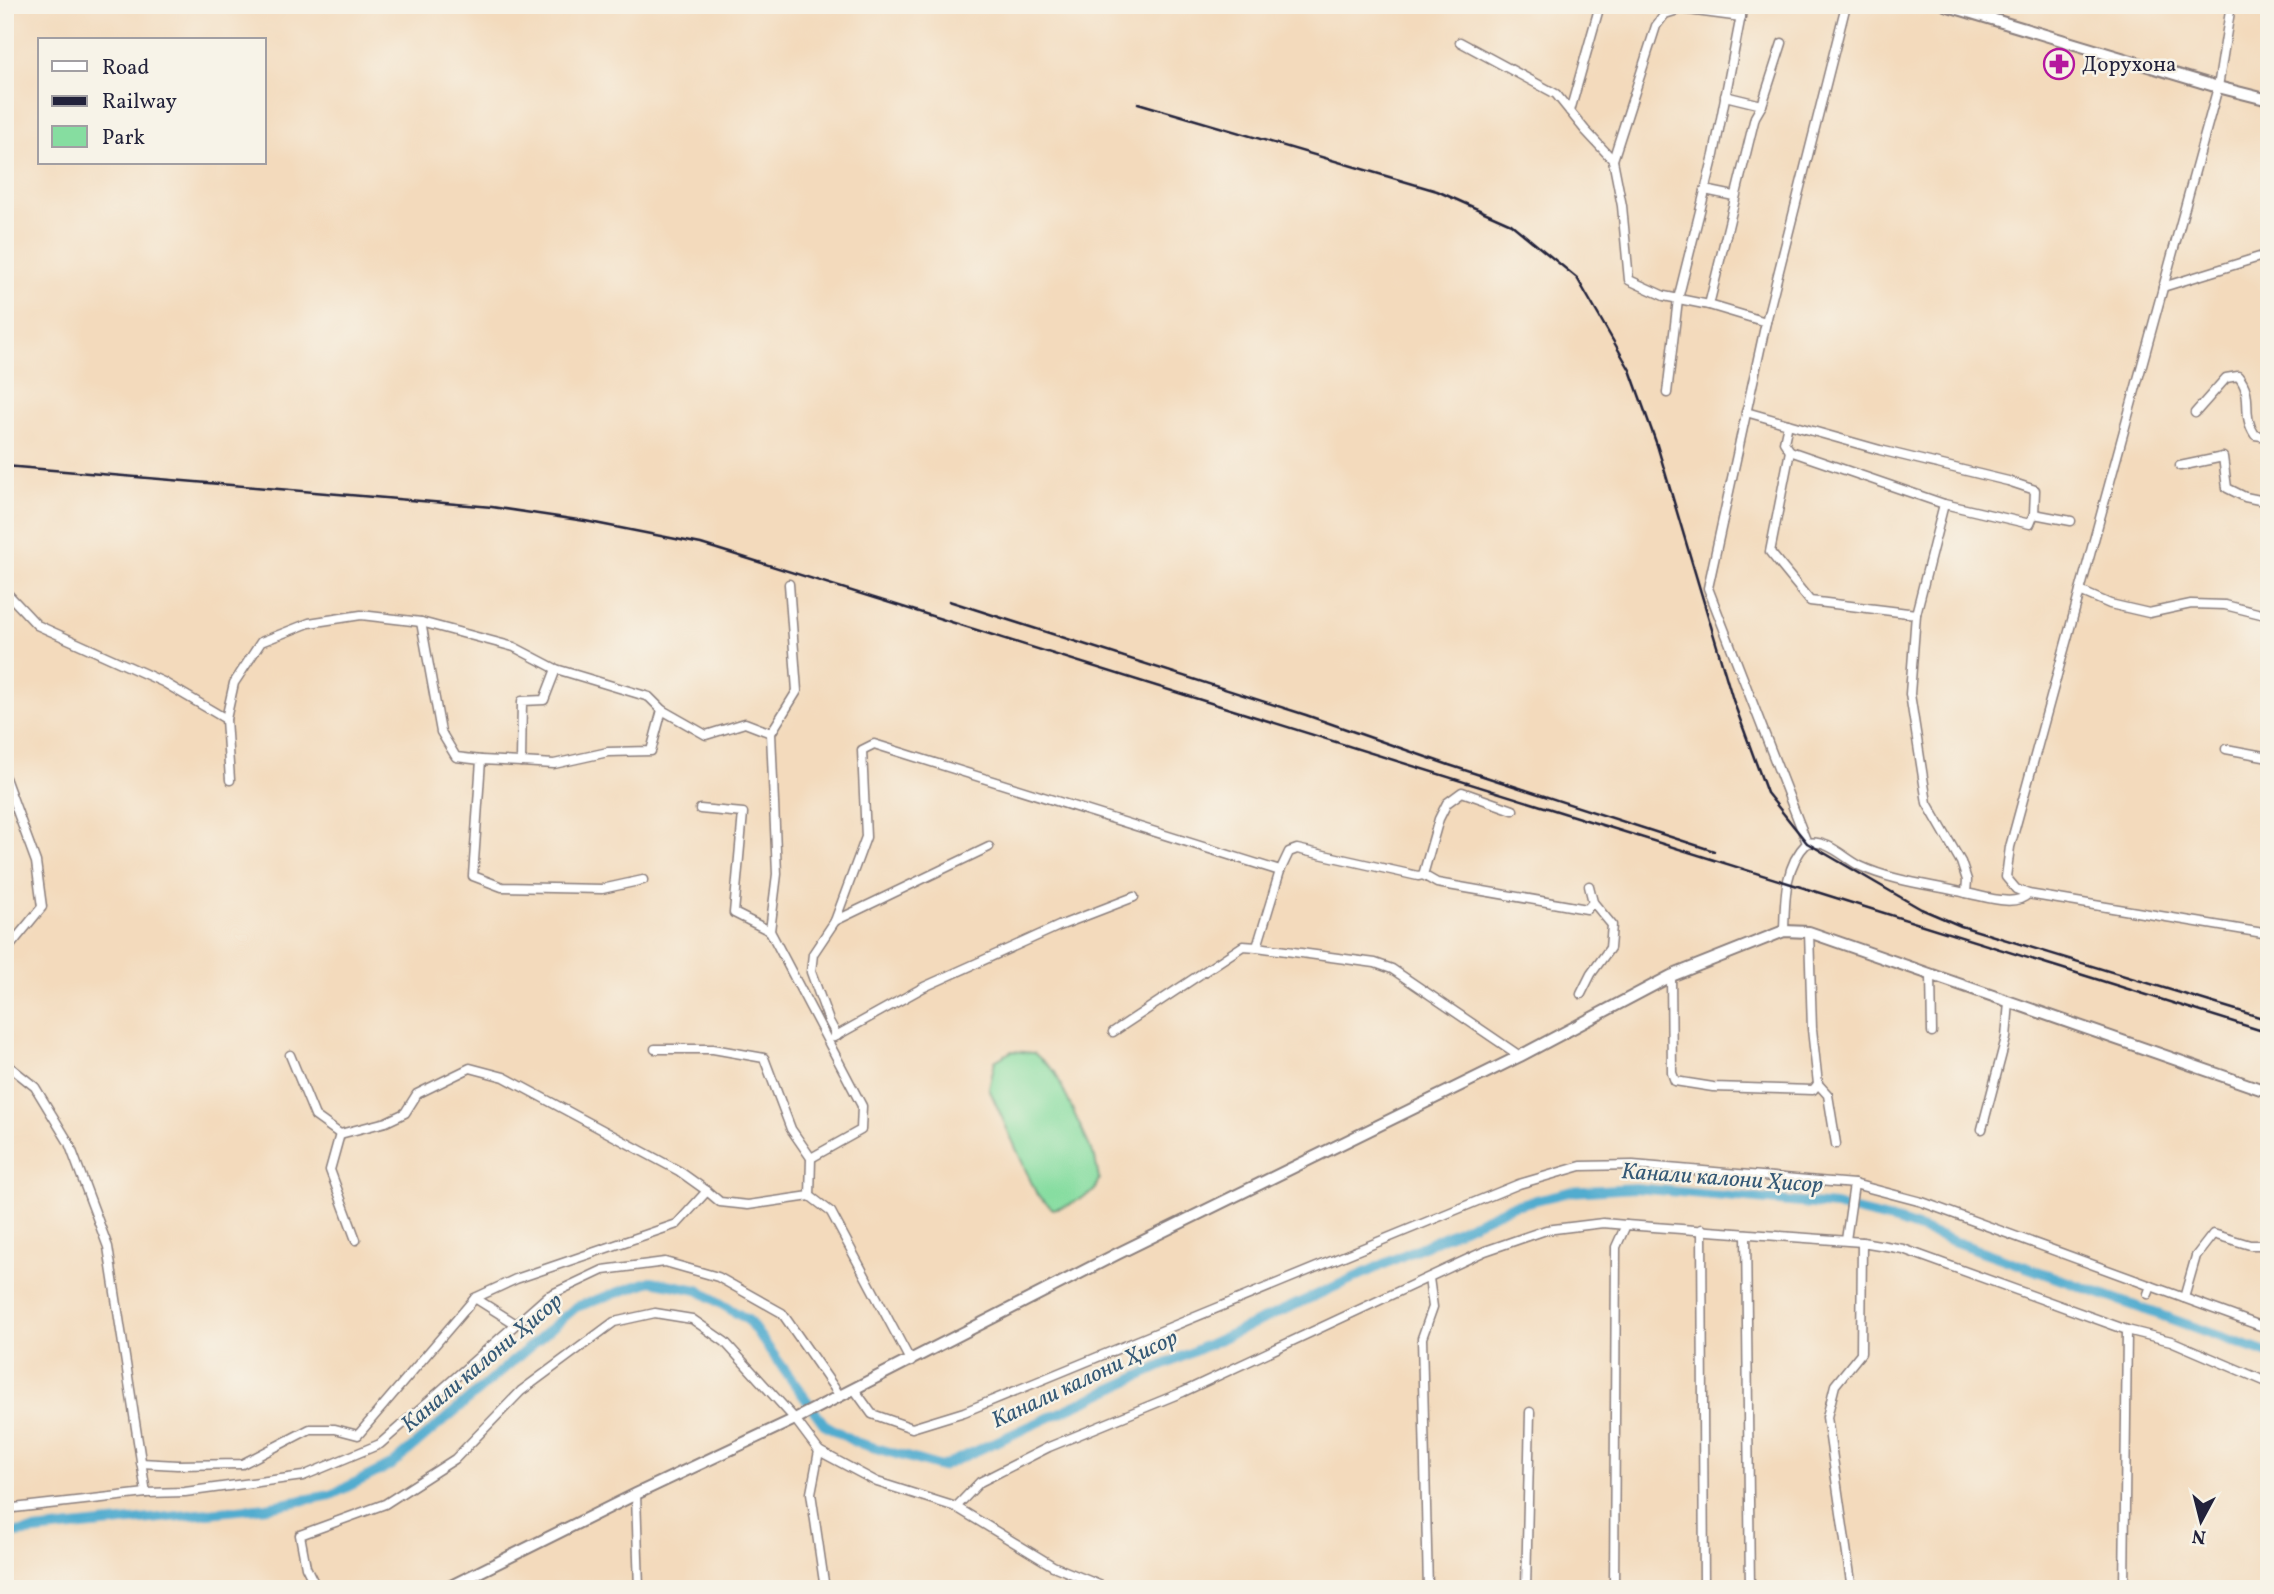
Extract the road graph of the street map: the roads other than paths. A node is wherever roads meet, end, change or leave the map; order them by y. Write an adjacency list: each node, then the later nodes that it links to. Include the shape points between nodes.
1 (1600, 5): 14 (street)
2 (1743, 5): 7 (street)
3 (1846, 5): 22 (street)
4 (1945, 5): 6 (main road)
5 (2231, 5): 10 (street)
6 (1979, 8): 10 (main road)
7 (1741, 17): 11 (street); 15 (street, via 1681,9 1665,14 1656,26)
8 (1460, 42): 14 (street, via 1556,94)
9 (1782, 43): 13 (street)
10 (2218, 87): 12 (main road); 19 (street)
11 (1725, 96): 13 (street); 16 (street)
12 (2269, 100)
13 (1762, 105): 17 (street)
14 (1570, 111): 15 (street)
15 (1614, 160): 20 (street, via 1629,280)
16 (1705, 190): 17 (street); 20 (street)
17 (1734, 196): 21 (street)
18 (2269, 254): 19 (street)
19 (2163, 287): 36 (street)
20 (1678, 299): 21 (street); 23 (street)
21 (1709, 305): 22 (street)
22 (1766, 322): 24 (street)
23 (1667, 393)
24 (1746, 412): 26 (street); 52 (street, via 1708,588)
25 (2194, 413): 27 (street, via 2226,379 2238,376 2246,385 2249,425 2255,435)
26 (1788, 424): 28 (street, via 1784,442); 32 (street, via 2035,490)
27 (2269, 437)
28 (1790, 451): 31 (street); 37 (street, via 1769,552 1810,601)
29 (2180, 466): 30 (street, via 2223,457 2227,488 2245,498)
30 (2269, 502)
31 (1944, 504): 32 (street, via 2030,524); 37 (street)
32 (2034, 514): 33 (street)
33 (2071, 521)
34 (789, 584): 43 (street, via 797,691)
35 (5, 591): 42 (street, via 37,625 163,682)
36 (2080, 591): 38 (street, via 2149,613 2202,604); 59 (street, via 2010,847 2006,877)
37 (1916, 614): 58 (street, via 1910,694 1919,761 1927,803 1961,862)
38 (2269, 616)
39 (421, 622): 40 (street, via 514,647); 42 (street, via 361,615 309,623 261,642 234,683); 46 (street, via 441,732 456,757)
40 (556, 668): 41 (street, via 649,697); 47 (street, via 544,700 523,701)
41 (662, 710): 43 (street, via 706,736 745,723); 47 (street, via 651,751 608,752 554,764)
42 (226, 719): 49 (street)
43 (771, 733): 63 (street, via 777,874)
44 (2226, 749): 45 (street)
45 (2269, 757)
46 (481, 760): 47 (street); 56 (street, via 473,876 502,887 602,890)
47 (521, 762)
48 (5, 778): 68 (street, via 36,862 42,907)
49 (230, 780)
50 (699, 809): 63 (street, via 743,813 734,913)
51 (1513, 810): 55 (street, via 1462,792 1447,803 1439,819)
52 (1807, 843): 58 (street, via 1825,844 1885,875); 64 (street, via 1798,852 1786,884)
53 (989, 847): 62 (street)
54 (1280, 871): 55 (street, via 1289,852 1297,849); 62 (street, via 874,744 862,750 866,837); 67 (street)
55 (1423, 874): 61 (street, via 1437,883 1587,909)
56 (643, 880)
57 (1589, 886): 61 (street)
58 (1966, 893): 59 (street, via 2014,901)
59 (2028, 894): 66 (street)
60 (1134, 897): 75 (street, via 924,987)
61 (1593, 902): 71 (street, via 1612,925 1610,948)
62 (835, 921): 75 (street, via 813,954 811,972)
63 (770, 931): 76 (street)
64 (1784, 931): 65 (main road); 70 (main road)
65 (1809, 932): 69 (main road); 81 (street)
66 (2269, 934)
67 (1257, 947): 73 (street, via 1243,946); 79 (street, via 1392,969)
68 (5, 951)
69 (1931, 975): 72 (main road); 74 (street)
70 (1671, 976): 79 (main road); 81 (street, via 1675,1081 1713,1087 1813,1090)
71 (1581, 994)
72 (2009, 1002): 82 (main road); 83 (street, via 2006,1038)
73 (1113, 1032)
74 (1932, 1032)
75 (837, 1036): 76 (street)
76 (828, 1040): 86 (street, via 862,1106 861,1130)
77 (655, 1049): 86 (street, via 713,1049 764,1058 792,1129)
78 (290, 1055): 84 (street, via 315,1116)
79 (1520, 1056): 103 (main road, via 1117,1254)
80 (5, 1063): 110 (street, via 34,1087 69,1143 108,1247)
81 (1818, 1084): 85 (street, via 1828,1095)
82 (2269, 1092)
83 (1982, 1129)
84 (340, 1134): 88 (street, via 405,1113 417,1094 470,1068 504,1077 679,1171); 94 (street, via 331,1170)
85 (1836, 1144)
86 (811, 1158): 89 (street)
87 (1853, 1189): 93 (street); 99 (street, via 1922,1202 2149,1290); 105 (street, via 1633,1165 1581,1166 1519,1184 964,1412 912,1428 872,1414)
88 (707, 1191): 89 (street, via 720,1202 748,1205); 98 (street, via 677,1224 516,1279)
89 (810, 1196): 103 (street, via 831,1212)
90 (1626, 1225): 91 (street); 97 (street, via 1546,1230 1485,1251); 122 (street, via 1616,1247)
91 (1702, 1229): 92 (street); 123 (street)
92 (1746, 1234): 93 (street); 124 (street)
93 (1846, 1236): 95 (street)
94 (356, 1240)
95 (1862, 1242): 102 (street, via 1903,1249); 125 (street, via 1861,1353 1835,1385 1828,1417)
96 (2269, 1245): 99 (street, via 2250,1245 2213,1234 2196,1255)
97 (1429, 1278): 113 (street, via 1183,1392 1049,1447 980,1482); 120 (street, via 1433,1307 1422,1338)
98 (475, 1298): 100 (street); 110 (street, via 358,1435 310,1429 242,1464)
99 (2184, 1298): 101 (street)
100 (516, 1324): 106 (street, via 548,1296 603,1270 665,1262 718,1277 782,1312); 111 (street, via 380,1444 303,1476)
101 (2269, 1329)
102 (2127, 1330): 104 (street, via 2171,1341); 126 (street)
103 (911, 1362): 105 (main road)
104 (2269, 1383)
105 (854, 1389): 106 (main road)
106 (840, 1396): 108 (main road)
107 (1530, 1412): 121 (street)
108 (795, 1419): 109 (street); 112 (main road); 115 (street, via 725,1342 692,1319 655,1313 614,1322 521,1391 454,1459 385,1504 300,1535 306,1567)
109 (819, 1451): 113 (street, via 877,1482); 118 (street, via 811,1493)
110 (141, 1463): 111 (street)
111 (146, 1493): 114 (street)
112 (636, 1494): 116 (main road); 117 (street)
113 (956, 1507): 119 (street, via 1053,1566)
114 (5, 1509)
115 (317, 1589)
116 (445, 1589)
117 (639, 1589)
118 (825, 1589)
119 (1109, 1589)
120 (1428, 1589)
121 (1526, 1589)
122 (1614, 1589)
123 (1704, 1589)
124 (1750, 1589)
125 (1852, 1589)
126 (2124, 1589)

